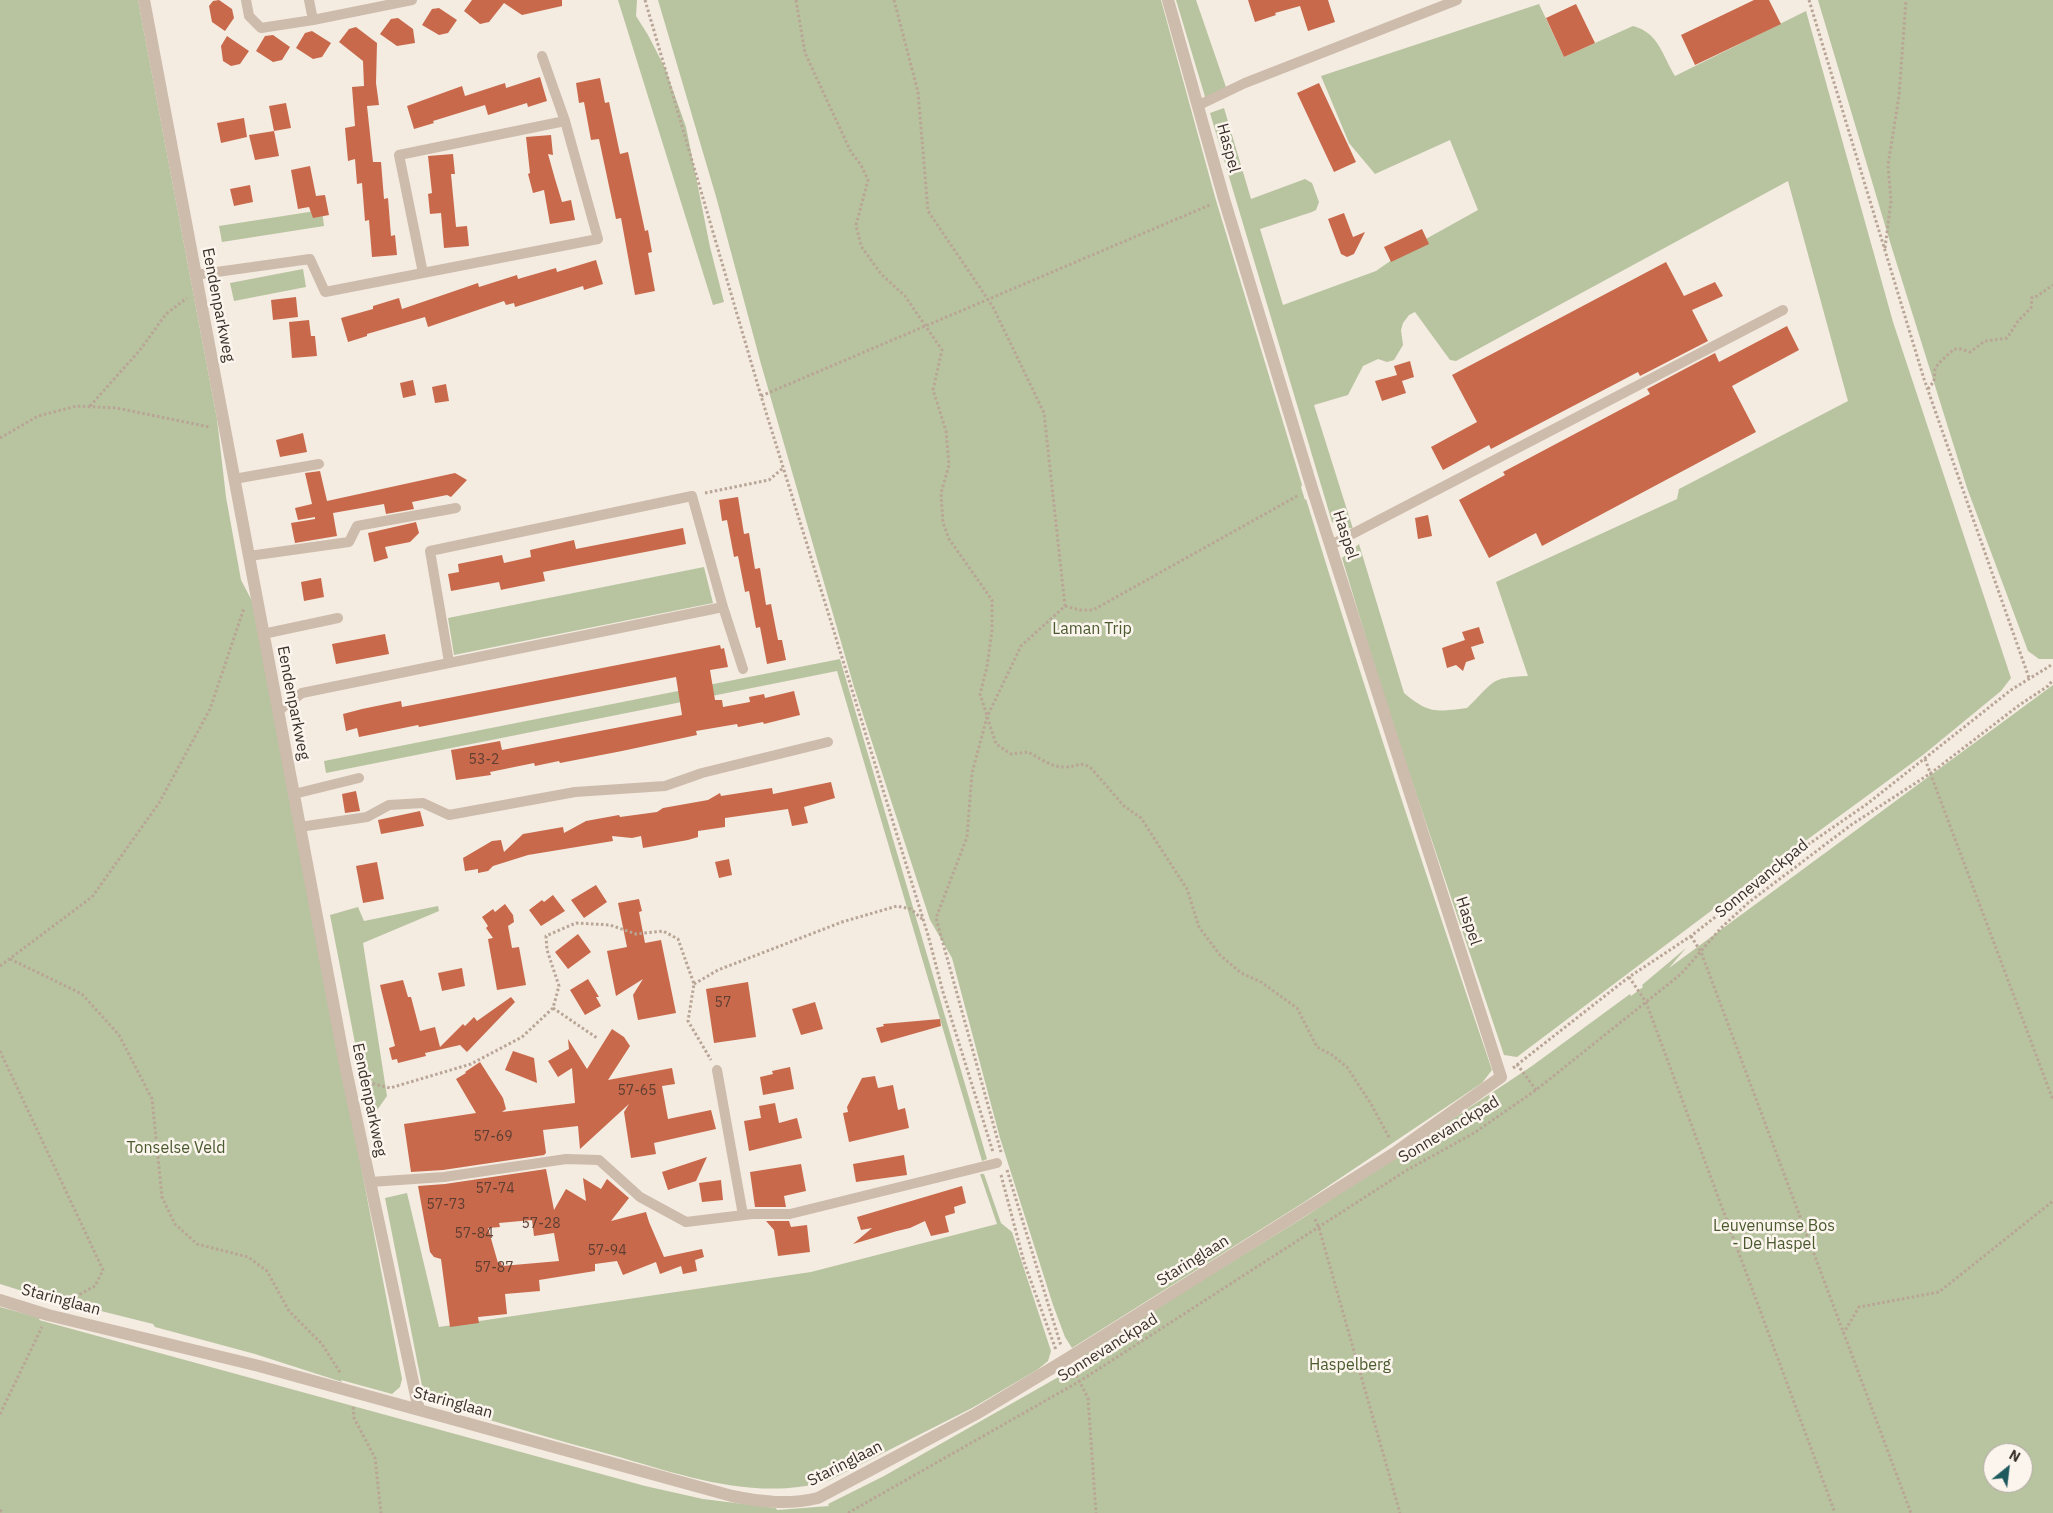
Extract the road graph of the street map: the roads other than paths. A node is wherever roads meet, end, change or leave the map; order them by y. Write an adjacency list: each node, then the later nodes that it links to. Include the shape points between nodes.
1 (144, 0): 12 (street, Eendenparkweg)
2 (246, 0): 7 (lane, via 249,16 261,28)
3 (309, 0): 7 (lane)
4 (412, 0): 7 (lane)
5 (1168, 0): 9 (street, Haspel)
6 (1454, 0): 9 (lane, via 1245,84)
7 (313, 20)
8 (542, 56): 10 (lane)
9 (1199, 106): 17 (street, Haspel, via 1224,199)
10 (565, 121): 11 (lane, via 399,155); 11 (lane, via 598,239)
11 (423, 273): 12 (lane, via 326,292 310,259)
12 (195, 274): 15 (street, Eendenparkweg)
13 (1783, 310): 17 (lane)
14 (319, 464): 15 (lane)
15 (234, 479): 18 (street, Eendenparkweg)
16 (456, 508): 18 (lane, via 357,526 349,542)
17 (1331, 545): 30 (street, Haspel)
18 (249, 556): 21 (street, Eendenparkweg)
19 (723, 608): 22 (lane); 22 (lane, via 692,496 430,551); 23 (lane)
20 (338, 618): 21 (lane)
21 (263, 634): 24 (street, Eendenparkweg)
22 (449, 662): 24 (lane, via 302,693)
23 (743, 669)
24 (278, 712): 27 (street, Eendenparkweg)
25 (828, 742): 28 (lane, via 665,786 575,792 449,815 423,803 388,804 367,817)
26 (359, 778): 27 (lane)
27 (294, 794): 28 (street, Eendenparkweg)
28 (300, 827): 32 (street, Eendenparkweg)
29 (718, 1070): 33 (lane)
30 (1501, 1077): 35 (street, Staringlaan, via 1396,1152 1063,1361 976,1414 818,1498 800,1502 760,1501 732,1496)
31 (997, 1163): 33 (lane, via 790,1214)
32 (370, 1182): 33 (lane, via 444,1177 566,1159 599,1160 640,1197 686,1222); 35 (street, Eendenparkweg)
33 (743, 1215)
34 (0, 1300): 35 (street, Staringlaan)
35 (419, 1410)

